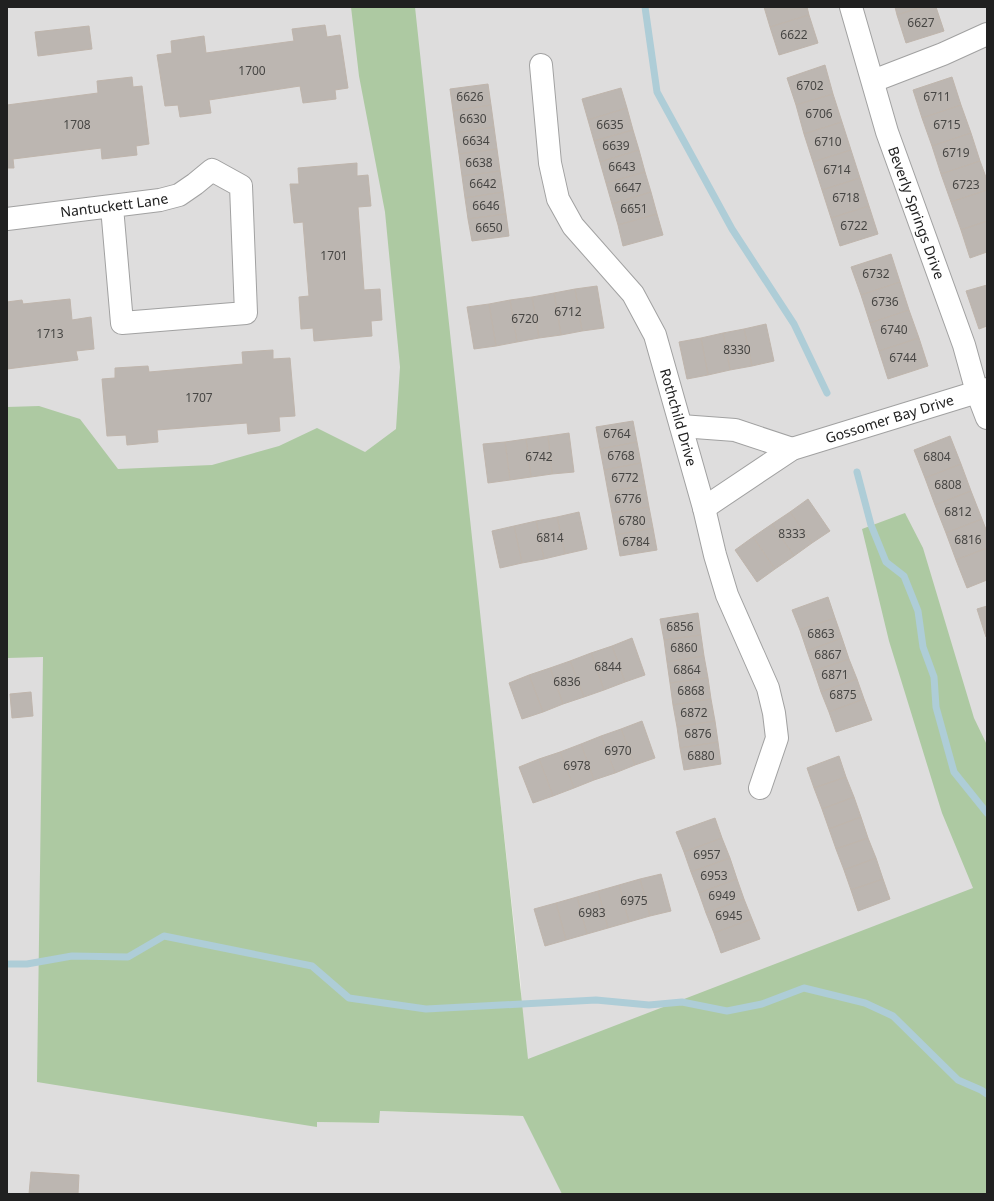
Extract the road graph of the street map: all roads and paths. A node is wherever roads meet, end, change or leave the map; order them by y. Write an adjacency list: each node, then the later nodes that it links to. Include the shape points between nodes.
1 (851, 7): 4 (street, Beverly Springs Drive)
2 (987, 34): 4 (street)
3 (540, 65): 9 (street, Rothchild Drive, via 550,163 558,199 573,226 633,294 655,335)
4 (873, 81): 7 (street, Beverly Springs Drive, via 887,132)
5 (112, 207): 5 (street, Nantuckett Lane, via 179,195 212,170 241,186 246,313 122,323); 6 (street, Nantuckett Lane)
6 (7, 219)
7 (982, 390): 8 (street, Beverly Springs Drive); 10 (street, Gossomer Bay Drive)
8 (987, 418)
9 (682, 426): 10 (street, via 735,430); 11 (street, Rothchild Drive)
10 (792, 448): 11 (street, Gossomer Bay Drive)
11 (704, 508): 12 (street, Rothchild Drive, via 728,596 768,688 774,713 777,738)
12 (760, 788)

